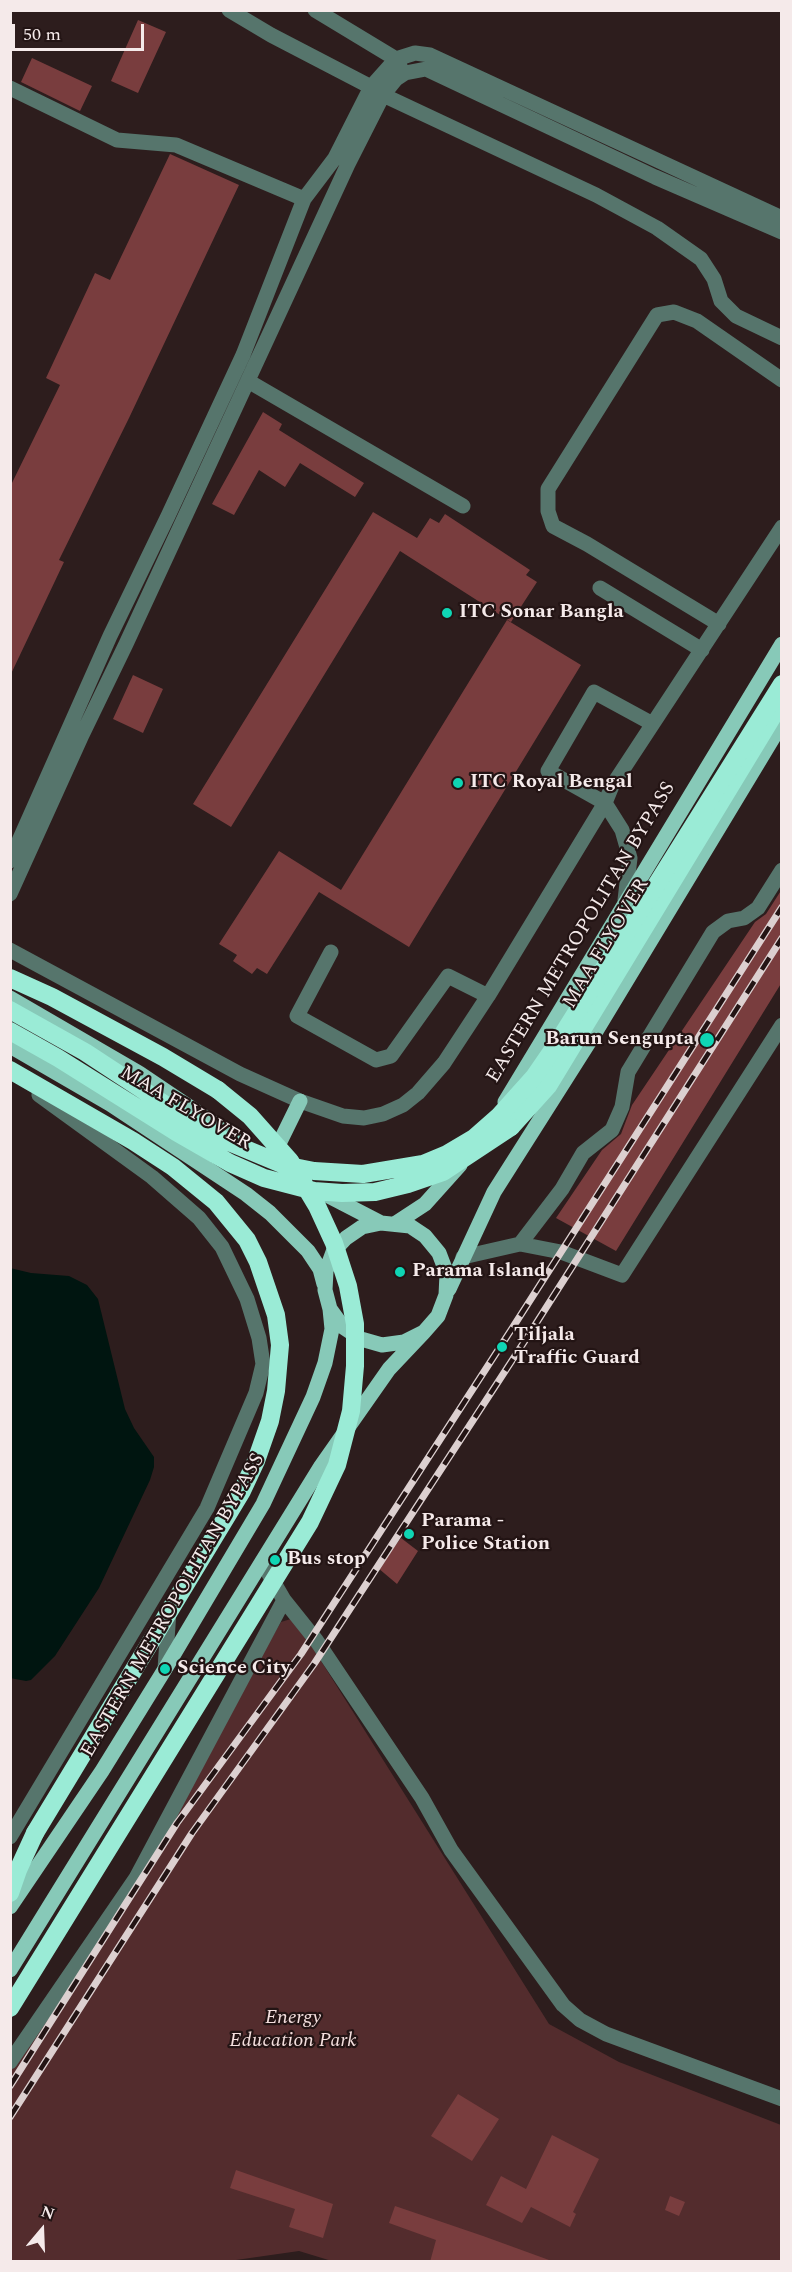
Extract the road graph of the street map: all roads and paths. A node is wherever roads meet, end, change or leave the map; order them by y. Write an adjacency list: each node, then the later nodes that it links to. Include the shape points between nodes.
1 (229, 10): 6 (street)
2 (315, 10): 3 (street)
3 (396, 59): 4 (street); 6 (street); 8 (street, via 415,53 430,55)
4 (405, 73): 6 (street); 9 (street, via 426,69)
5 (10, 88): 7 (street, via 117,141 176,145)
6 (377, 91): 7 (street); 10 (street, via 657,228 701,259 714,279 720,301 736,316); 12 (street)
7 (304, 199): 11 (street)
8 (782, 218)
9 (782, 232)
10 (782, 338)
11 (243, 355): 12 (street); 19 (street)
12 (258, 361): 14 (street)
13 (782, 380): 18 (street, via 697,321 674,312 657,315 548,489 553,526)
14 (248, 381): 15 (street); 21 (street)
15 (464, 506)
16 (782, 527): 18 (street)
17 (600, 588): 22 (street)
18 (719, 624): 22 (street)
19 (110, 636): 21 (street); 28 (street)
20 (782, 644): 31 (main road, EASTERN METROPOLITAN BYPASS)
21 (126, 645): 30 (street)
22 (702, 650): 25 (street)
23 (782, 684): 37 (highway, MAA FLYOVER, bridge, via 534,1077 474,1138 423,1164 363,1174 284,1165 224,1140 77,1047)
24 (782, 701): 39 (highway, MAA FLYOVER, bridge, via 548,1086 511,1127 443,1172 375,1191 342,1193 314,1191 264,1178 176,1132)
25 (651, 723): 27 (street, via 612,786); 27 (street, via 594,692 548,771)
26 (782, 723): 48 (main road, via 593,1036 510,1164)
27 (606, 803): 31 (street, via 622,830 630,858); 35 (street)
28 (11, 861)
29 (782, 870): 47 (street, via 758,909 713,932 628,1072 622,1107 612,1130 583,1153 562,1189)
30 (10, 894)
31 (625, 900): 46 (main road, EASTERN METROPOLITAN BYPASS, via 486,1132 425,1204)
32 (10, 950): 44 (street, via 240,1074)
33 (331, 952): 35 (street, via 297,1016 376,1060 392,1056 448,976)
34 (10, 978): 61 (highway, bridge, via 163,1057 218,1090 250,1116 279,1147 317,1206 342,1264 356,1345 354,1387 343,1442 310,1522)
35 (488, 996): 44 (street, via 444,1063 403,1105 364,1118 343,1116)
36 (10, 998): 45 (main road, via 139,1073)
37 (10, 1010)
38 (782, 1025): 47 (street, via 622,1275 561,1252)
39 (10, 1031)
40 (10, 1046): 41 (main road)
41 (36, 1059): 43 (street); 49 (main road, via 254,1200 308,1251 320,1269)
42 (10, 1070): 58 (highway, bridge, via 133,1141 216,1202 247,1240 258,1262 276,1315 280,1345 270,1421 242,1491 35,1833)
43 (10, 1077): 54 (street, via 146,1172 199,1218 222,1247 247,1299 263,1364 256,1393 207,1508)
44 (300, 1101): 45 (main road)
45 (271, 1162): 46 (main road, via 316,1190)
46 (389, 1223): 49 (main road, via 362,1227 346,1238 333,1252 326,1270); 50 (main road, via 410,1226 439,1253 447,1274)
47 (520, 1244): 48 (street)
48 (463, 1257): 50 (main road)
49 (325, 1290): 51 (main road)
50 (446, 1295): 52 (main road, via 438,1316)
51 (330, 1309): 52 (main road, via 343,1327 361,1340 382,1345 404,1342); 56 (main road, EASTERN METROPOLITAN BYPASS, via 332,1329 325,1363 289,1449 263,1504)
52 (424, 1332): 53 (main road, via 389,1369 321,1466)
53 (262, 1562): 55 (street); 60 (main road)
54 (171, 1569): 56 (street); 57 (street)
55 (285, 1600): 62 (street, via 136,1878); 63 (street, via 416,1788 451,1850 563,2006 606,2034)
56 (165, 1670): 59 (main road, EASTERN METROPOLITAN BYPASS)
57 (10, 1837)
58 (10, 1893)
59 (10, 1907)
60 (10, 1970)
61 (10, 2008)
62 (10, 2062)
63 (782, 2099)

